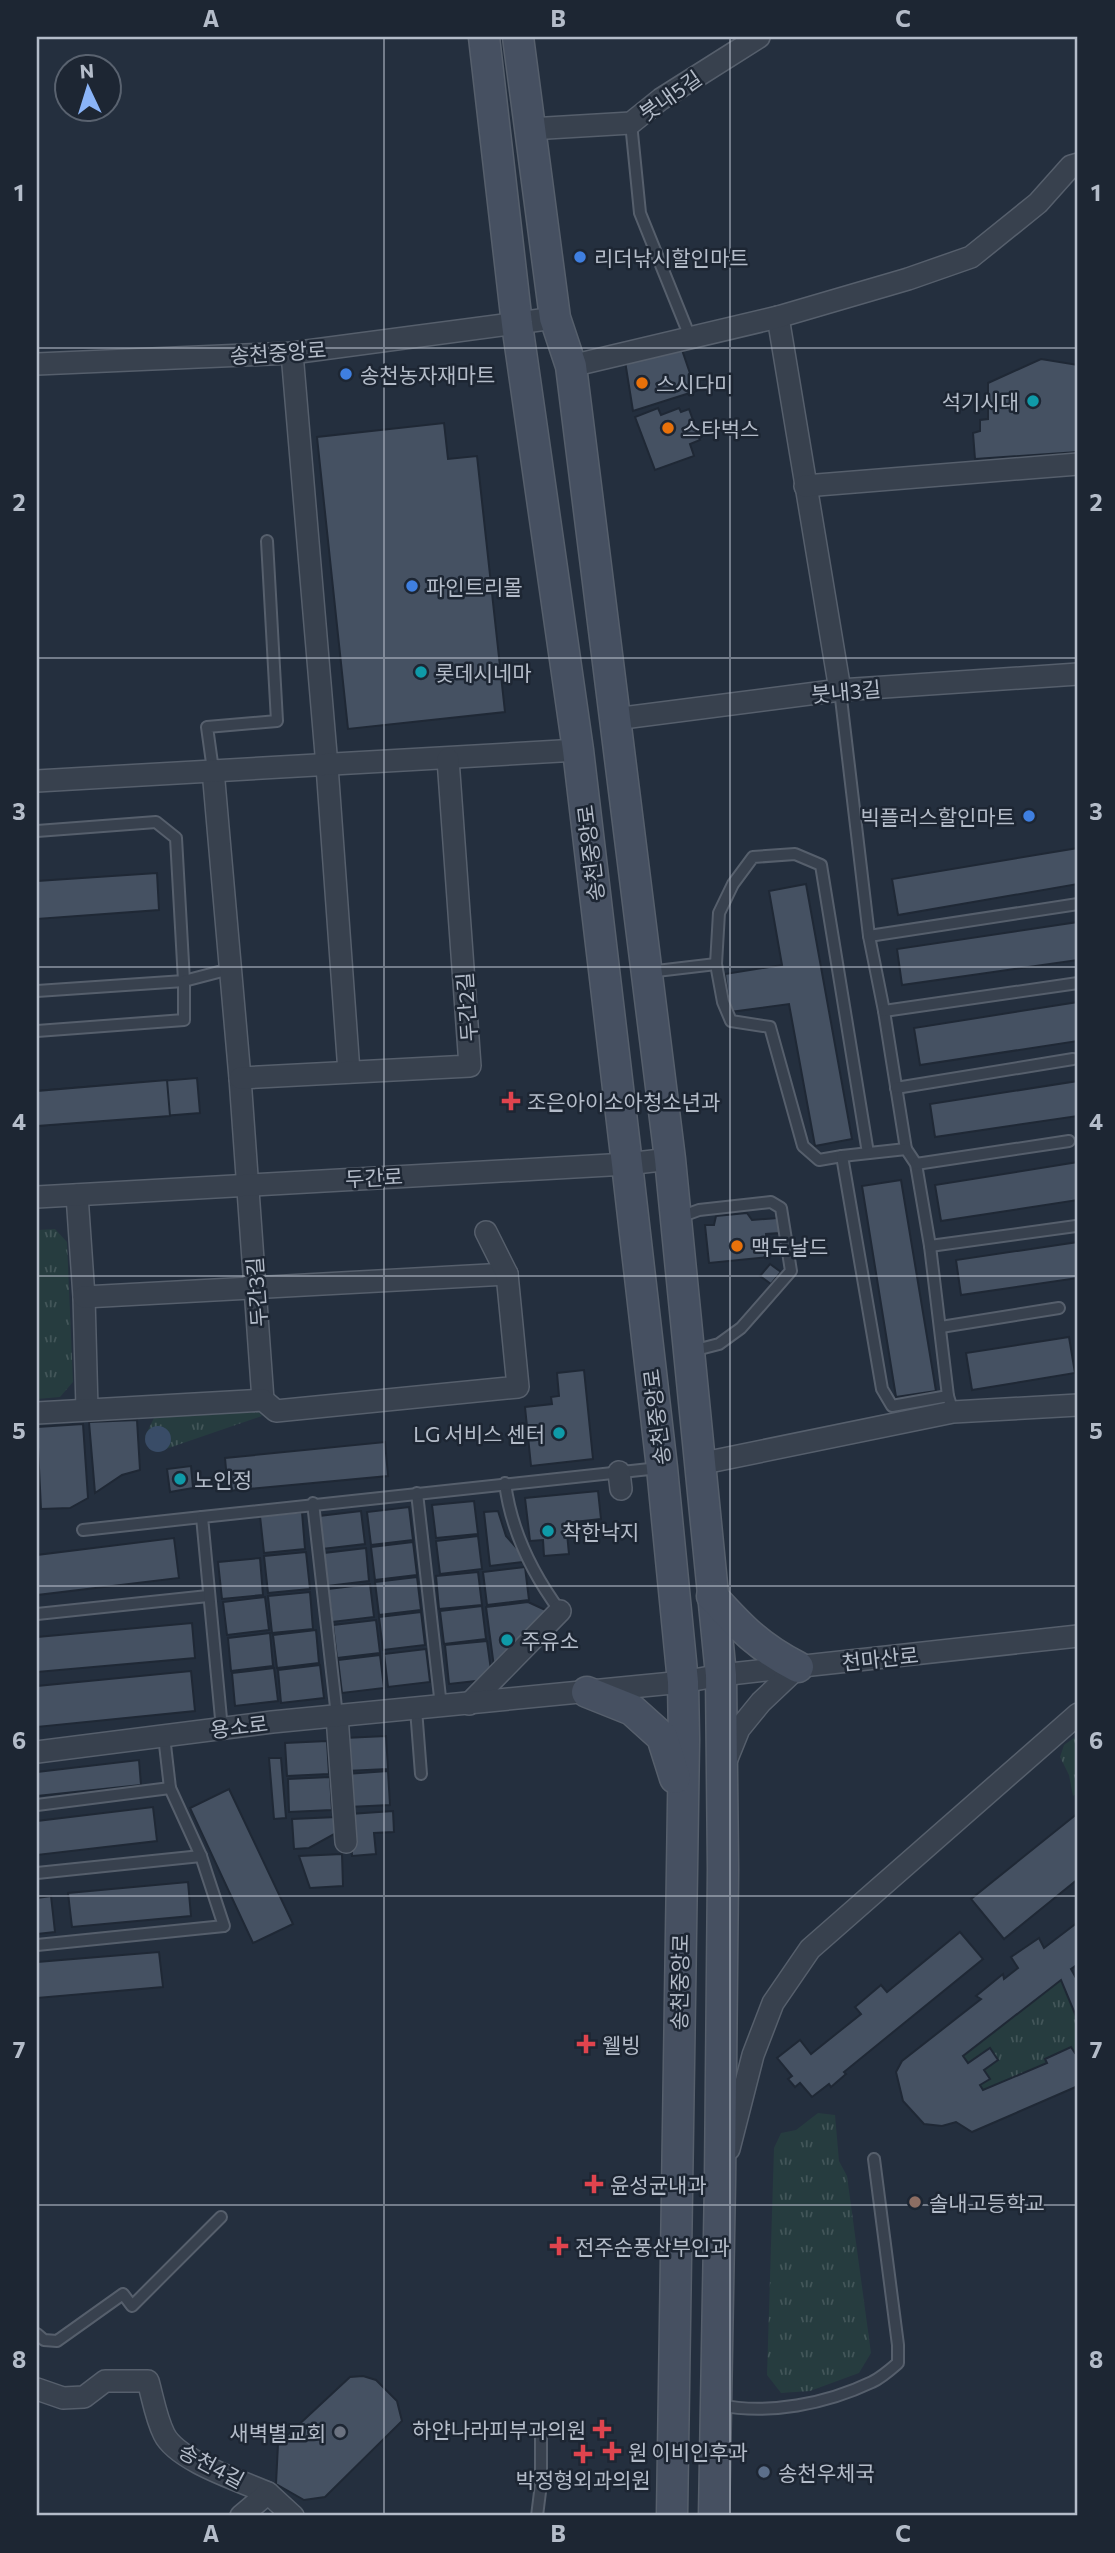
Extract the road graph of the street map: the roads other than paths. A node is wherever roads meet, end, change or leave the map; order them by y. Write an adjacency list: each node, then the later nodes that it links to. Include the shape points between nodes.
1 (484, 37): 9 (street, 송천중앙로)
2 (518, 37): 5 (street, 송천중앙로)
3 (759, 37): 4 (street, 붓내5길)
4 (631, 123): 5 (street, 붓내5길); 10 (lane, via 639,213)
5 (530, 129): 8 (street, 송천중앙로)
6 (1078, 164): 7 (street, via 971,257)
7 (778, 317): 10 (street); 15 (street)
8 (555, 318): 9 (street, 송천중앙로); 13 (street, 송천중앙로)
9 (517, 324): 11 (street, 송천중앙로); 20 (street, 송천중앙로)
10 (690, 337): 13 (street)
11 (292, 354): 12 (street, 송천중앙로); 22 (street)
12 (37, 364)
13 (570, 366): 19 (street, 송천중앙로)
14 (1078, 464): 15 (street)
15 (805, 486): 18 (street)
16 (267, 541): 23 (lane, via 276,721 207,727)
17 (1078, 674): 18 (street, 붓내3길)
18 (840, 690): 19 (street, 붓내3길); 27 (lane)
19 (615, 719): 30 (street, 송천중앙로)
20 (578, 750): 21 (street); 45 (street, 송천중앙로)
21 (448, 759): 22 (street); 37 (street, 두간2길, via 470,1066)
22 (327, 766): 23 (street); 37 (street)
23 (213, 770): 24 (street); 29 (street, 두간3길)
24 (37, 781)
25 (37, 831): 31 (lane, via 156,822 177,838)
26 (1078, 904): 27 (lane)
27 (869, 936): 34 (lane)
28 (716, 964): 30 (lane); 42 (lane, via 719,914 753,857 795,854 821,865); 43 (lane, via 731,1021 770,1027 803,1146 819,1160)
29 (230, 969): 31 (lane); 38 (street, 두간3길)
30 (648, 972): 44 (street, 송천중앙로)
31 (184, 981): 33 (lane); 35 (lane, via 184,1020)
32 (1078, 983): 34 (lane)
33 (37, 991)
34 (884, 1011): 39 (lane)
35 (37, 1031)
36 (1073, 1059): 39 (lane)
37 (349, 1072): 38 (street, 두간2길)
38 (240, 1078): 47 (street, 두간3길)
39 (896, 1088): 41 (lane)
40 (1069, 1142): 46 (lane)
41 (906, 1149): 42 (lane); 46 (lane)
42 (868, 1153): 43 (lane)
43 (842, 1156): 61 (lane, via 882,1389 892,1406)
44 (670, 1159): 45 (street, 두간로); 50 (street, 송천중앙로)
45 (627, 1164): 47 (street, 두간로); 66 (street, 송천중앙로)
46 (916, 1164): 53 (lane)
47 (247, 1184): 48 (street, 두간로); 55 (street, 두간3길)
48 (77, 1195): 49 (street, 두간로); 56 (street)
49 (37, 1197)
50 (677, 1218): 59 (street, 송천중앙로); 59 (lane, via 699,1210 771,1202 781,1208 790,1259 791,1271 741,1328 719,1344)
51 (1076, 1226): 53 (lane)
52 (486, 1232): 54 (street)
53 (930, 1246): 58 (lane)
54 (507, 1274): 55 (street); 60 (street, via 518,1387 276,1411)
55 (256, 1289): 56 (street); 60 (street, 두간3길)
56 (84, 1297): 63 (street)
57 (1059, 1308): 58 (lane)
58 (941, 1327): 61 (lane)
59 (690, 1352): 65 (street, 송천중앙로)
60 (263, 1400): 63 (street)
61 (951, 1404): 62 (street); 65 (street)
62 (1078, 1405)
63 (87, 1409): 64 (street)
64 (37, 1413)
65 (699, 1464): 73 (street, 송천중앙로)
66 (662, 1468): 67 (lane, via 620,1480); 79 (street, 송천중앙로)
67 (505, 1483): 68 (lane); 74 (lane, via 508,1510 526,1553)
68 (418, 1493): 69 (lane); 82 (lane)
69 (313, 1503): 70 (lane); 85 (lane)
70 (202, 1517): 71 (lane); 72 (lane)
71 (82, 1530)
72 (208, 1596): 75 (lane); 86 (lane)
73 (712, 1597): 77 (street, via 770,1653); 78 (street, 송천중앙로)
74 (560, 1611): 81 (street)
75 (37, 1614)
76 (1078, 1636): 77 (street, 천마산로)
77 (798, 1667): 78 (street, 천마산로); 89 (street, via 739,1729)
78 (721, 1675): 79 (street, 천마산로); 89 (street, 송천중앙로)
79 (683, 1682): 80 (street, 용소로); 92 (street, 송천중앙로)
80 (586, 1692): 81 (street, 용소로); 92 (street, via 632,1710 662,1737)
81 (469, 1704): 82 (street, 용소로)
82 (441, 1706): 83 (street, 용소로)
83 (415, 1709): 85 (street, 용소로); 90 (lane)
84 (1078, 1714): 99 (street, 송천중앙로, via 810,1949 773,2003 753,2055)
85 (337, 1716): 86 (street, 용소로); 94 (street)
86 (222, 1729): 87 (street, 용소로)
87 (164, 1736): 88 (street, 용소로); 91 (lane)
88 (37, 1752)
89 (722, 1770): 99 (street, 송천중앙로)
90 (421, 1774)
91 (170, 1788): 93 (lane); 95 (lane)
92 (682, 1802): 109 (street, 송천중앙로)
93 (37, 1805)
94 (346, 1842)
95 (201, 1856): 96 (lane); 97 (lane, via 224,1926)
96 (37, 1873)
97 (37, 1945)
98 (874, 2159): 103 (lane, via 898,2363 874,2382 814,2404 736,2409)
99 (720, 2181): 103 (street, 송천중앙로)
100 (221, 2217): 101 (lane, via 132,2305 123,2294 57,2341)
101 (37, 2334)
102 (37, 2389): 105 (street, 송천4길, via 63,2398 84,2398 106,2381 148,2381 165,2437 176,2448)
103 (716, 2404): 110 (street, 송천중앙로)
104 (541, 2435): 108 (lane)
105 (268, 2493): 106 (street); 107 (street)
106 (241, 2516)
107 (293, 2516)
108 (537, 2516)
109 (672, 2516)
110 (713, 2516)

